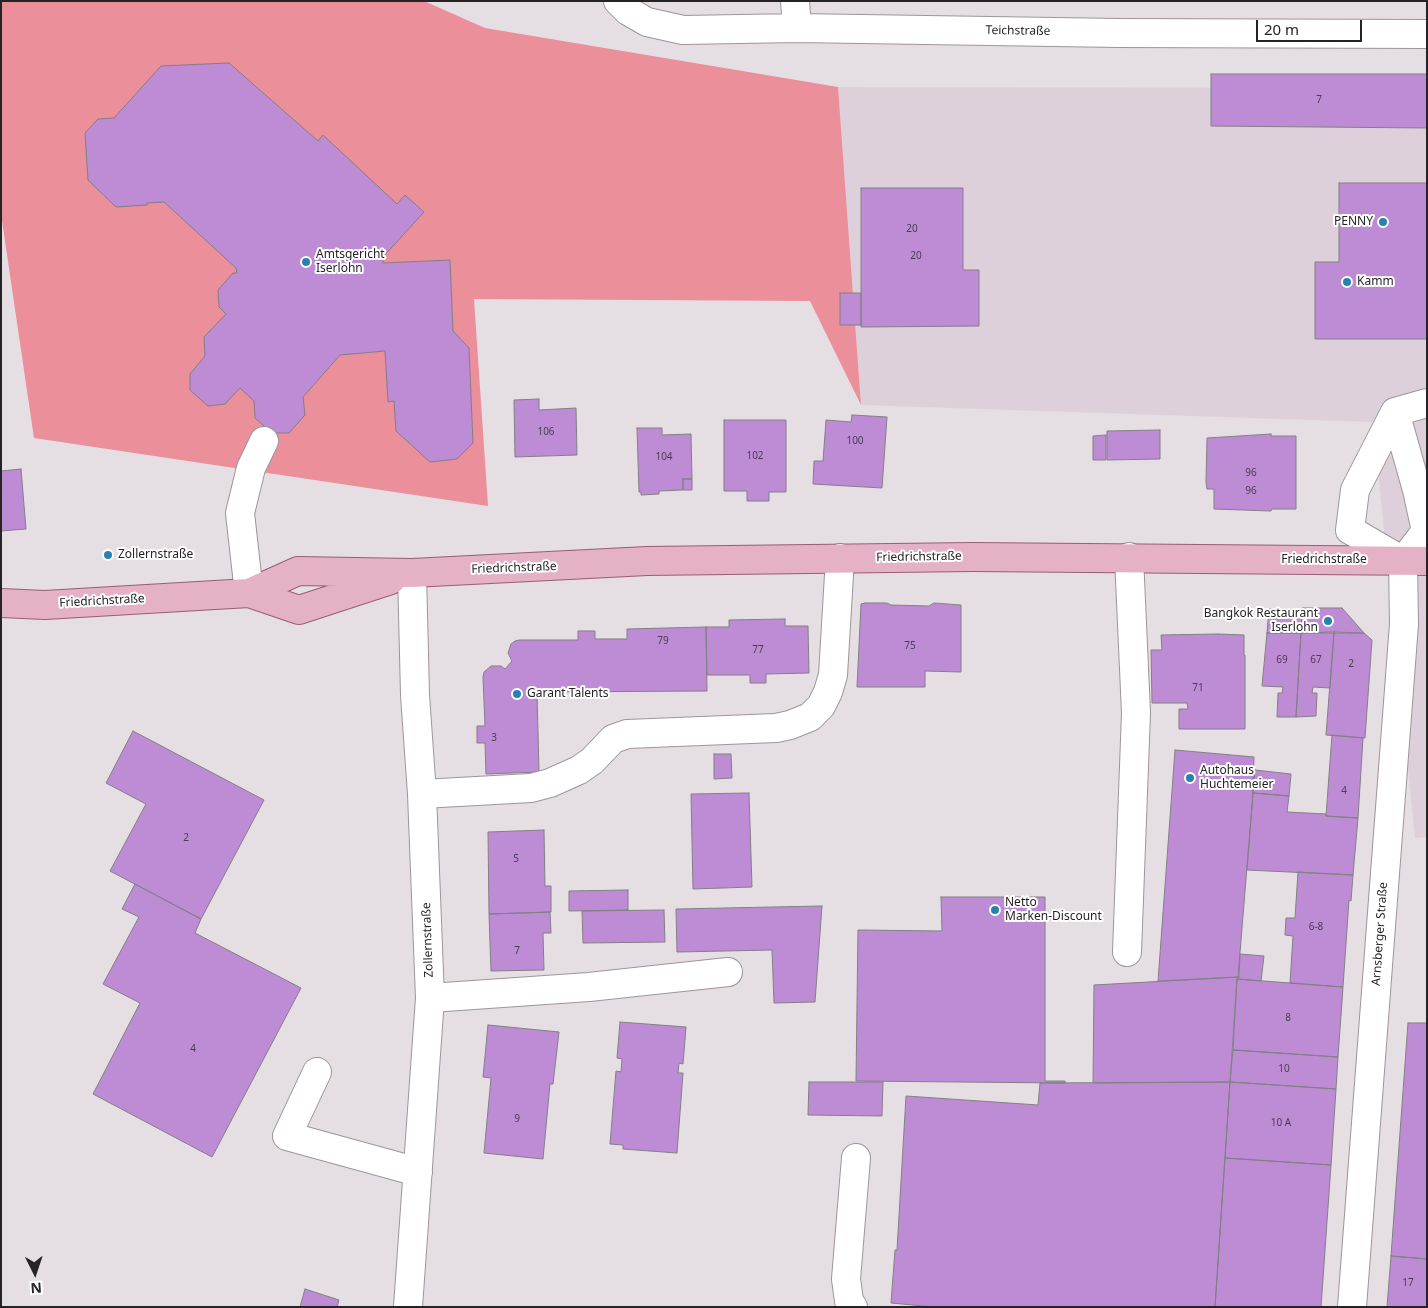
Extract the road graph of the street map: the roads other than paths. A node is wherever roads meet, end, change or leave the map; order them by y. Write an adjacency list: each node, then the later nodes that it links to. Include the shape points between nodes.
1 (618, 1): 3 (street, Teichstraße, via 647,22 683,30)
2 (795, 1): 3 (street)
3 (797, 28): 4 (street, Teichstraße)
4 (1427, 34)
5 (1427, 403): 6 (street)
6 (1395, 412): 10 (street, via 1426,530); 10 (street, via 1355,490 1350,530)
7 (264, 441): 12 (street, via 251,468 240,513)
8 (1129, 557): 9 (main road, Friedrichstraße); 10 (main road, Friedrichstraße); 17 (street, via 1136,713)
9 (840, 558): 11 (main road, Friedrichstraße, via 647,561); 16 (street, via 833,675 821,706 810,717 776,728 627,734 613,739 579,770 550,784 532,788)
10 (1415, 561): 25 (street, Arnsberger Straße, via 1404,624)
11 (412, 573): 12 (main road, Friedrichstraße, via 298,571); 12 (main road, Friedrichstraße, via 300,610); 16 (street, Zollernstraße, via 415,695)
12 (249, 593): 14 (main road, Friedrichstraße)
13 (1, 604): 14 (main road, Friedrichstraße)
14 (45, 604): 15 (main road, Friedrichstraße)
15 (1, 616)
16 (422, 794): 19 (street, Zollernstraße)
17 (1127, 952)
18 (728, 972): 19 (street, via 589,987)
19 (430, 998): 22 (street, Zollernstraße)
20 (316, 1072): 22 (street, via 287,1136)
21 (856, 1158): 24 (street, via 846,1279)
22 (418, 1172): 23 (street, Zollernstraße)
23 (408, 1307)
24 (853, 1307)
25 (1352, 1307)

